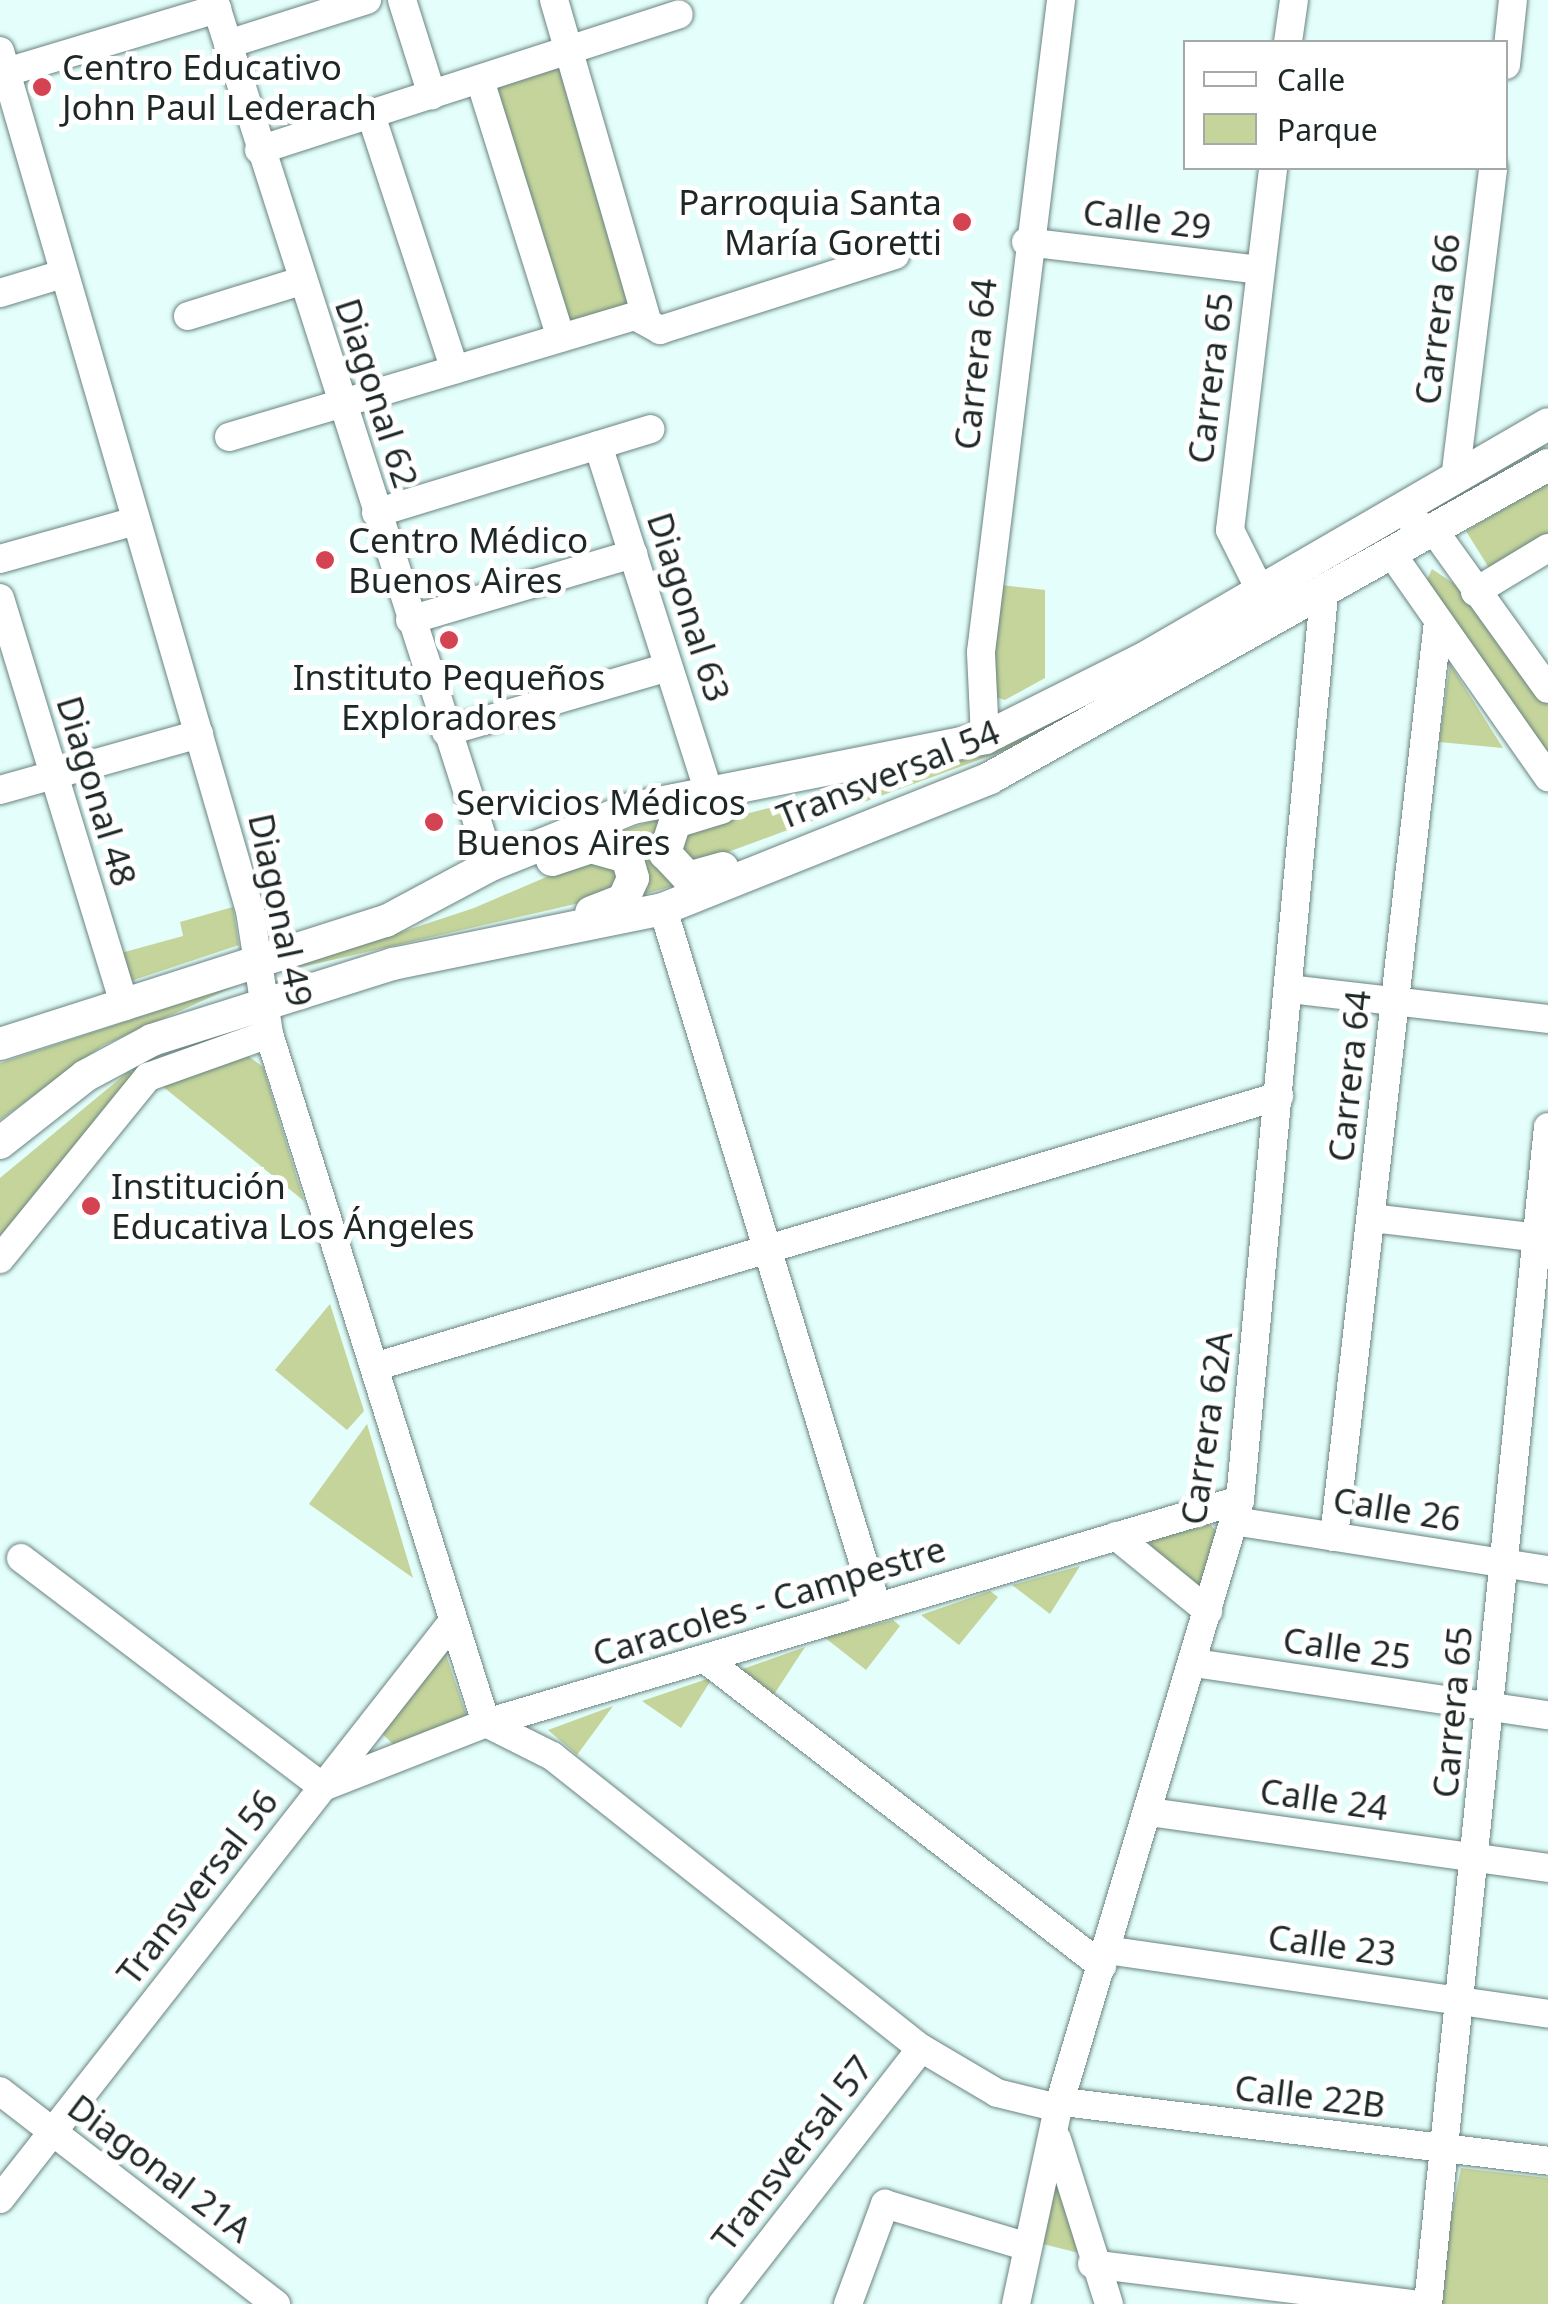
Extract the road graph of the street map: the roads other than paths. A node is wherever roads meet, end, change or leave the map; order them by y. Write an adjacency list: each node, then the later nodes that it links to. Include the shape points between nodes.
1 (367, 0): 7 (street)
2 (402, 0): 16 (street)
3 (554, 0): 13 (street)
4 (1062, 0): 21 (street, Carrera 64)
5 (1294, 0): 10 (street)
6 (1514, 0): 12 (street)
7 (338, 4): 11 (street)
8 (215, 5): 11 (street, Diagonal 62); 14 (street)
9 (679, 14): 13 (street)
10 (1288, 40)
11 (228, 44): 18 (street, Diagonal 62)
12 (1508, 49)
13 (565, 52): 15 (street); 28 (street)
14 (2, 66): 24 (street, Diagonal 49)
15 (480, 80): 16 (street); 29 (street)
16 (432, 95): 17 (street)
17 (371, 114): 18 (street); 30 (street)
18 (259, 150): 25 (street, Diagonal 62)
19 (1273, 170): 23 (street, Carrera 65)
20 (1493, 170): 37 (street, Carrera 66)
21 (1026, 242): 23 (street, Calle 29); 56 (street, Carrera 64, via 981,652)
22 (895, 255): 28 (street, via 654,332)
23 (1260, 270): 46 (street, Carrera 65, via 1230,530)
24 (62, 274): 26 (street); 39 (street, Diagonal 49)
25 (301, 281): 27 (street); 31 (street, Diagonal 62)
26 (0, 292)
27 (188, 316)
28 (646, 318): 29 (street)
29 (561, 338): 30 (street)
30 (455, 370): 31 (street)
31 (340, 404): 34 (street); 38 (street, Diagonal 62)
32 (1548, 424): 37 (main road, Transversal 54)
33 (650, 429): 35 (street)
34 (229, 437)
35 (598, 445): 38 (street); 43 (street, Diagonal 63)
36 (1548, 465): 41 (main road, Transversal 54)
37 (1455, 479): 40 (main road, Transversal 54)
38 (376, 513): 50 (street, Diagonal 62)
39 (132, 522): 45 (street); 55 (street, Diagonal 49)
40 (1380, 522): 41 (street); 46 (main road, Transversal 54)
41 (1435, 532): 44 (main road, Transversal 54); 47 (street)
42 (1548, 548): 47 (street)
43 (633, 554): 50 (street); 52 (street, Diagonal 63)
44 (1394, 557): 48 (main road, Transversal 54); 51 (street)
45 (0, 559)
46 (1260, 590): 56 (main road, Transversal 54)
47 (1475, 592): 53 (street)
48 (1324, 596): 61 (main road, Transversal 54, via 1058,748); 68 (street, Carrera 62A)
49 (0, 598): 59 (street, Diagonal 48)
50 (410, 620): 54 (street, Diagonal 62)
51 (1438, 622): 58 (street); 69 (street, Carrera 64)
52 (668, 666): 54 (street); 62 (street, Diagonal 63)
53 (1548, 688)
54 (446, 732): 63 (street, Diagonal 62)
55 (199, 734): 59 (street); 67 (street, Diagonal 49, via 250,911)
56 (985, 738): 57 (main road, Transversal 54)
57 (944, 751): 61 (main road, via 689,816 668,829 668,865 688,878 706,874); 62 (main road, Transversal 54)
58 (1548, 777)
59 (52, 778): 60 (street); 70 (street, Diagonal 48)
60 (0, 790)
61 (958, 791): 64 (main road, Transversal 54)
62 (709, 792): 63 (main road, Transversal 54, via 633,808)
63 (490, 865): 65 (main road, Transversal 54)
64 (663, 909): 66 (main road, Transversal 54); 79 (street)
65 (386, 921): 66 (main road, via 590,847 620,851 632,869 623,900 605,909); 67 (main road, Transversal 54)
66 (394, 964): 71 (main road, Transversal 54)
67 (255, 966): 70 (main road, Transversal 54); 71 (street, Diagonal 49)
68 (1290, 989): 69 (street); 74 (street, Carrera 62A)
69 (1395, 1000): 72 (street); 77 (street, Carrera 64)
70 (125, 1006): 73 (main road, Transversal 54)
71 (266, 1018): 76 (main road, Transversal 54, via 131,1048); 80 (street, via 148,1077); 81 (street, Diagonal 49)
72 (1548, 1019)
73 (0, 1044)
74 (1279, 1096): 79 (street); 82 (street, Carrera 62A)
75 (1548, 1127): 78 (street, Carrera 65)
76 (0, 1144)
77 (1372, 1218): 78 (street); 84 (street, Carrera 64)
78 (1542, 1238): 86 (street, Carrera 65)
79 (767, 1249): 81 (street); 88 (street)
80 (0, 1259)
81 (374, 1367): 90 (street, Diagonal 49)
82 (1237, 1510): 83 (street, Caracoles - Campestre); 84 (street, Calle 26); 89 (street, Carrera 62A)
83 (1116, 1536): 88 (street, Caracoles - Campestre); 89 (street)
84 (1334, 1537): 86 (street, Calle 26)
85 (20, 1558): 96 (street)
86 (1504, 1563): 87 (street, Calle 26); 93 (street, Carrera 65)
87 (1548, 1570)
88 (877, 1608): 91 (street, Caracoles - Campestre)
89 (1208, 1611): 92 (street, Carrera 62A)
90 (454, 1621): 95 (street, Diagonal 49); 96 (street, Transversal 56)
91 (705, 1659): 95 (street, Caracoles - Campestre); 100 (street)
92 (1194, 1663): 93 (street, Calle 25); 97 (street, Carrera 62A)
93 (1489, 1707): 94 (street, Calle 25); 98 (street, Carrera 65)
94 (1548, 1715)
95 (486, 1722): 96 (street, Caracoles - Campestre); 103 (street, Calle 22B, via 552,1756)
96 (323, 1787): 106 (street, Transversal 56)
97 (1150, 1812): 98 (street, Calle 24); 100 (street, Carrera 62A)
98 (1476, 1858): 99 (street, Calle 24); 101 (street, Carrera 65)
99 (1548, 1868)
100 (1104, 1958): 101 (street, Calle 23); 105 (street, Carrera 62A)
101 (1462, 2002): 102 (street, Calle 23); 107 (street, Carrera 65)
102 (1548, 2014)
103 (921, 2048): 105 (street, Calle 22B, via 997,2093); 113 (street, Transversal 57)
104 (0, 2091): 106 (street, Diagonal 21A)
105 (1059, 2113): 107 (street, Calle 22B); 110 (street, Carrera 62A); 111 (street)
106 (51, 2133): 109 (street, Transversal 56); 112 (street, Diagonal 21A)
107 (1450, 2152): 108 (street, Calle 22B); 118 (street, Carrera 65)
108 (1548, 2161)
109 (0, 2199)
110 (1028, 2248): 114 (street, via 884,2204); 115 (street, Carrera 62A)
111 (1092, 2264): 116 (street); 117 (street)
112 (276, 2304)
113 (722, 2304)
114 (848, 2304)
115 (1016, 2304)
116 (1109, 2304)
117 (1412, 2304)
118 (1428, 2304)

